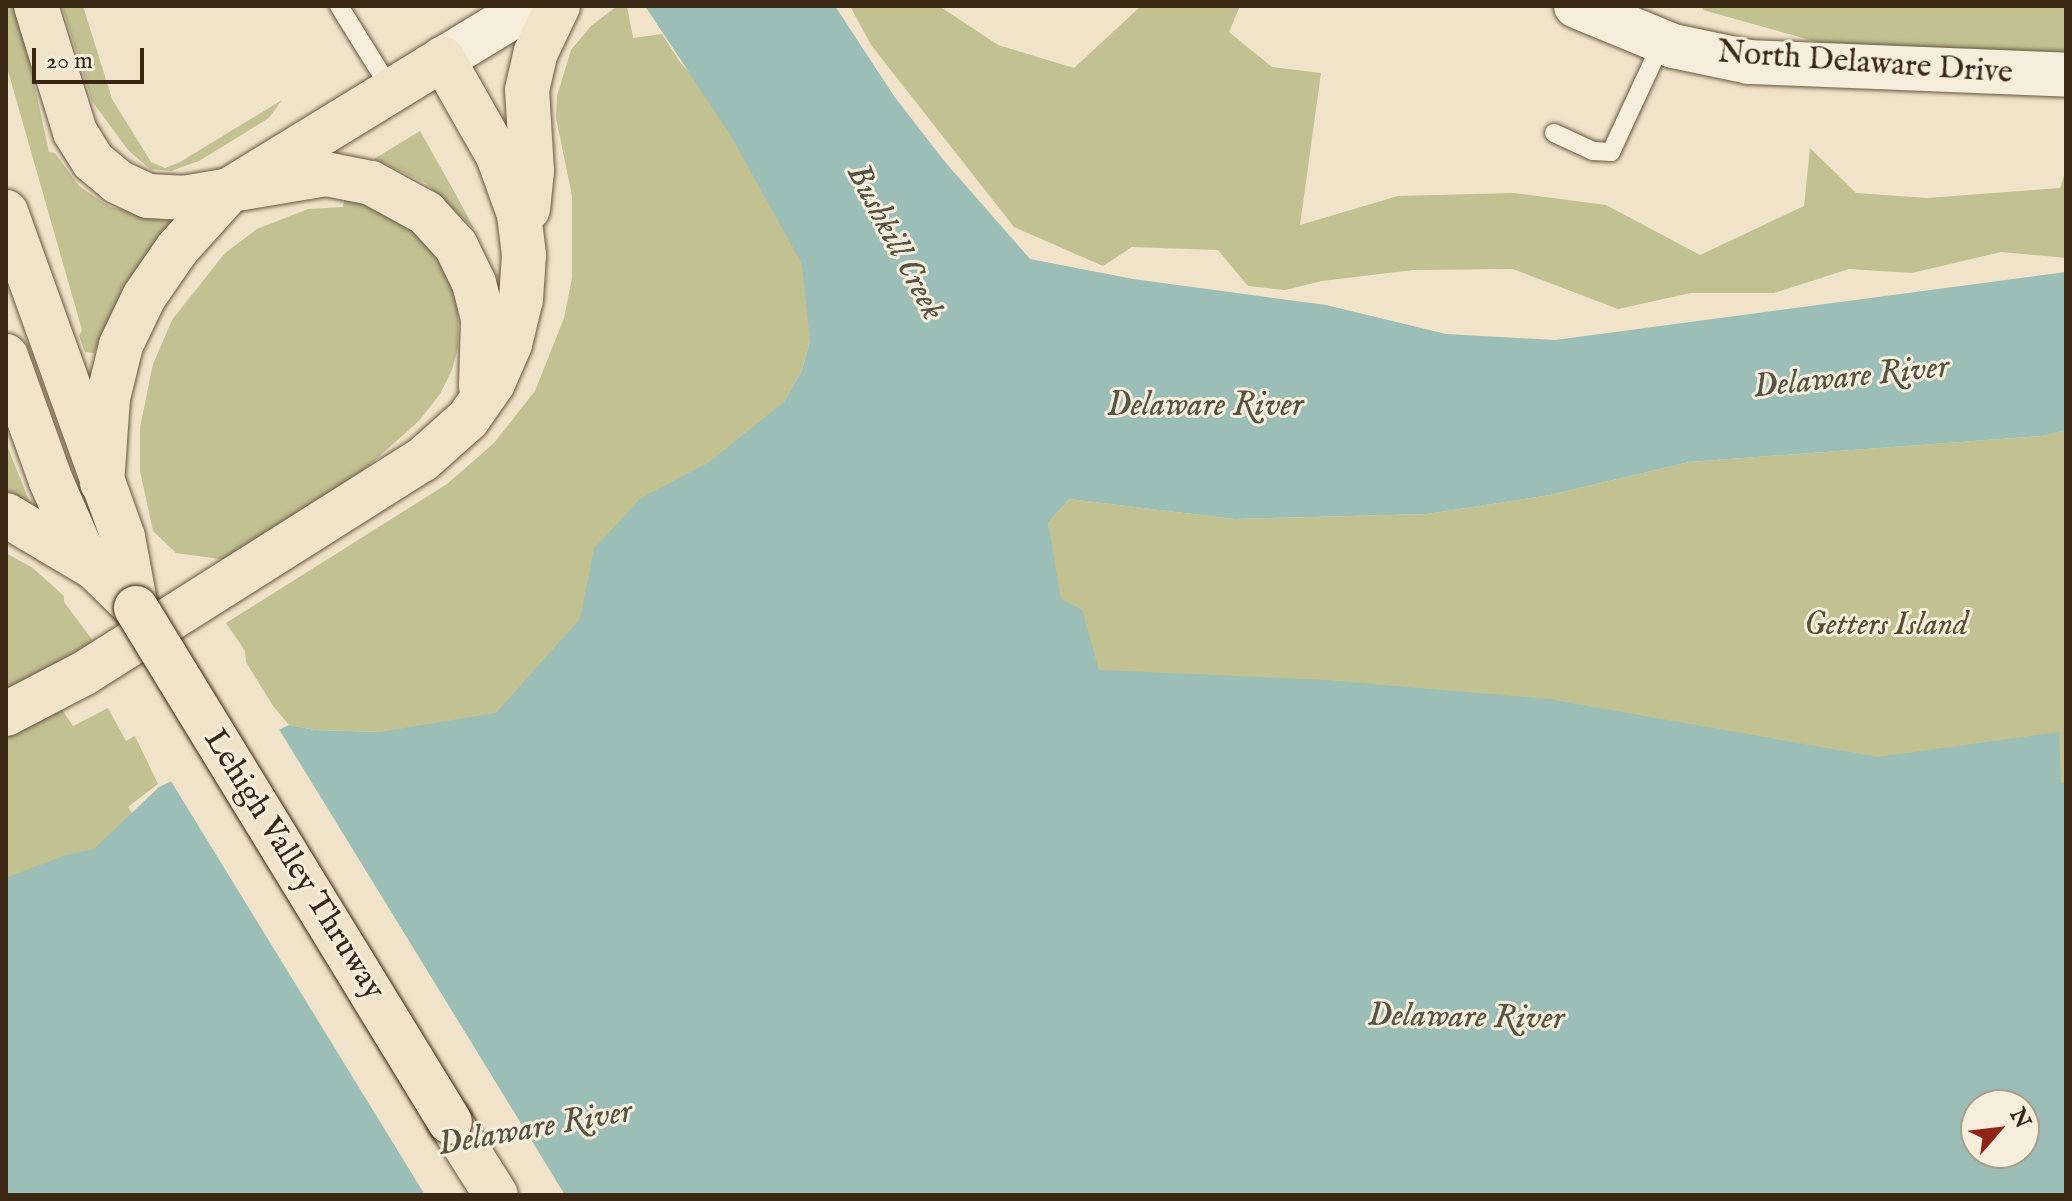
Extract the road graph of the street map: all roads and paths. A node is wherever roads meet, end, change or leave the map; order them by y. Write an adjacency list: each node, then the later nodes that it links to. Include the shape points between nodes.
1 (36, 6): 11 (highway, via 75,132 105,173 157,197)
2 (339, 6): 9 (lane)
3 (530, 6): 7 (main road)
4 (558, 6): 13 (highway, via 536,52 527,90 532,171)
5 (1576, 6): 6 (main road, North Delaware Drive)
6 (1662, 42): 8 (main road, North Delaware Drive, via 1711,56 1776,64); 10 (lane, via 1611,152 1593,151)
7 (443, 59): 9 (highway); 13 (highway, via 507,174)
8 (2066, 75)
9 (392, 91): 11 (highway)
10 (1554, 133)
11 (231, 189): 15 (highway, via 301,176 350,176 392,191 426,213 456,246 474,283 483,329); 16 (highway, via 177,249 131,322 108,398)
12 (6, 212): 16 (highway, Lehigh Valley Thruway)
13 (522, 235): 15 (highway, via 524,276 517,322 503,363)
14 (6, 356): 18 (highway, Lehigh Valley Thruway, via 51,481)
15 (481, 402): 20 (highway, via 439,448 327,523 83,674)
16 (102, 483): 19 (highway, Lehigh Valley Thruway, via 123,537)
17 (6, 515): 18 (highway)
18 (94, 567): 19 (highway, Lehigh Valley Thruway)
19 (136, 608): 21 (highway, Lehigh Valley Thruway, bridge)
20 (6, 714)
21 (496, 1195)

